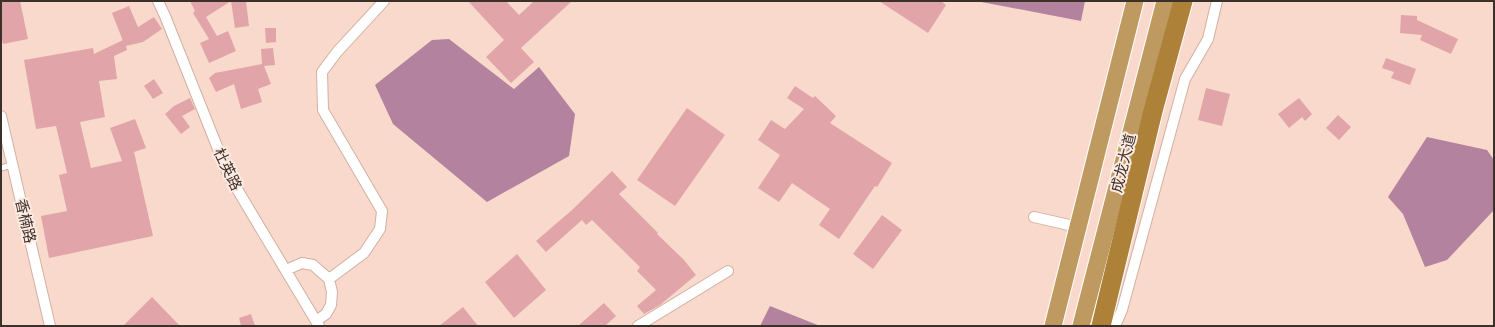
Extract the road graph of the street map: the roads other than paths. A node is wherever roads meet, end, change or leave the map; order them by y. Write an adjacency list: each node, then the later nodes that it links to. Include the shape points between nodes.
1 (158, 1): 12 (street, 杜英路, via 228,174)
2 (384, 1): 14 (street, via 322,72 323,110 382,211 380,229 364,253)
3 (1134, 1): 11 (highway, 成龙大道)
4 (1165, 1): 19 (highway, 成龙大道)
5 (1183, 1): 20 (highway, via 1153,111)
6 (1216, 1): 21 (street, via 1208,38 1185,79 1122,310)
7 (1, 116): 8 (street, 香楠路)
8 (12, 165): 9 (lane); 16 (street, 香楠路)
9 (1, 168)
10 (1034, 217): 11 (street)
11 (1078, 227): 18 (highway, 成龙大道)
12 (286, 270): 14 (street, via 302,263 313,265); 15 (street, 杜英路)
13 (728, 271): 17 (street)
14 (329, 279): 15 (street, via 331,305)
15 (318, 323)
16 (50, 326)
17 (638, 326)
18 (1053, 326)
19 (1081, 326)
20 (1101, 326)
21 (1115, 326)

